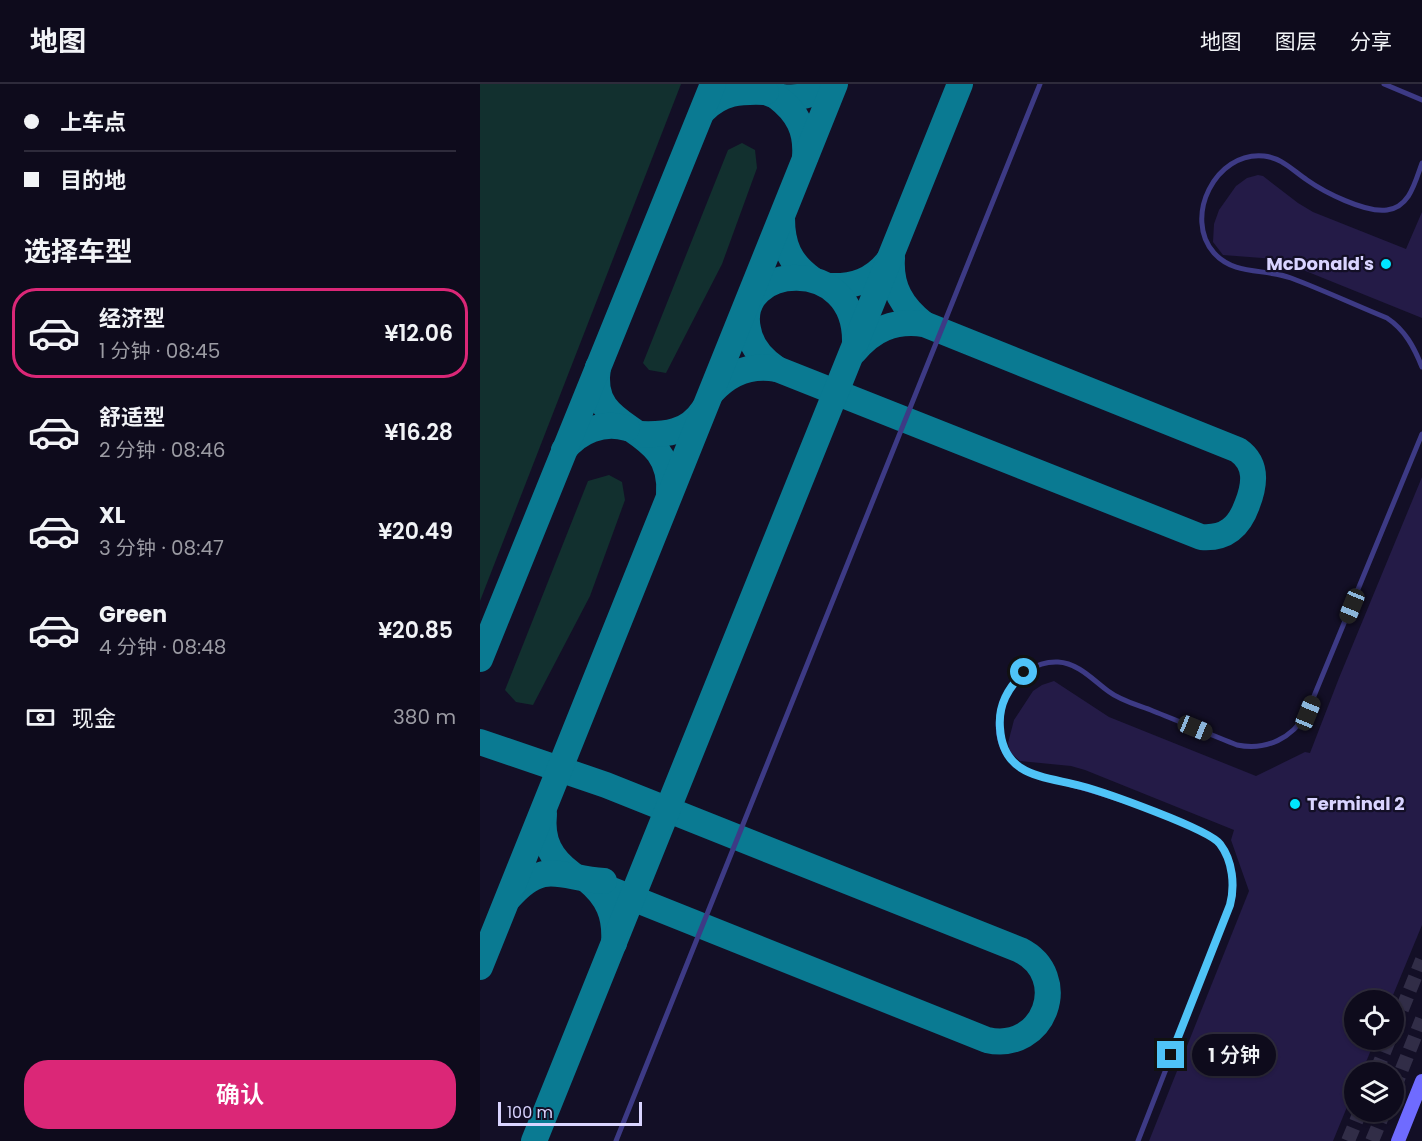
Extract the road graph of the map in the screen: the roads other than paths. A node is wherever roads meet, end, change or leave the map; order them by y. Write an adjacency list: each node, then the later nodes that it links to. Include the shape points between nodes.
1 (1040, 84): 8 (lane)
2 (1384, 84): 3 (lane)
3 (1422, 100)
4 (1422, 163): 5 (lane, via 1412,191 1402,205 1377,210 1320,189 1280,159 1246,157 1223,169 1206,195 1203,211 1207,239 1222,259 1238,270 1290,278 1387,318 1408,339)
5 (1422, 367)
6 (1422, 434): 9 (lane, via 1308,713 1291,733 1257,747 1238,745 1119,698 1083,671 1057,662 1024,672 1006,694 1000,717 1001,741 1014,763 1028,772 1082,786 1203,831 1220,844 1232,875 1230,905)
7 (1422, 1081): 10 (street)
8 (616, 1141)
9 (1138, 1141)
10 (1398, 1141)

